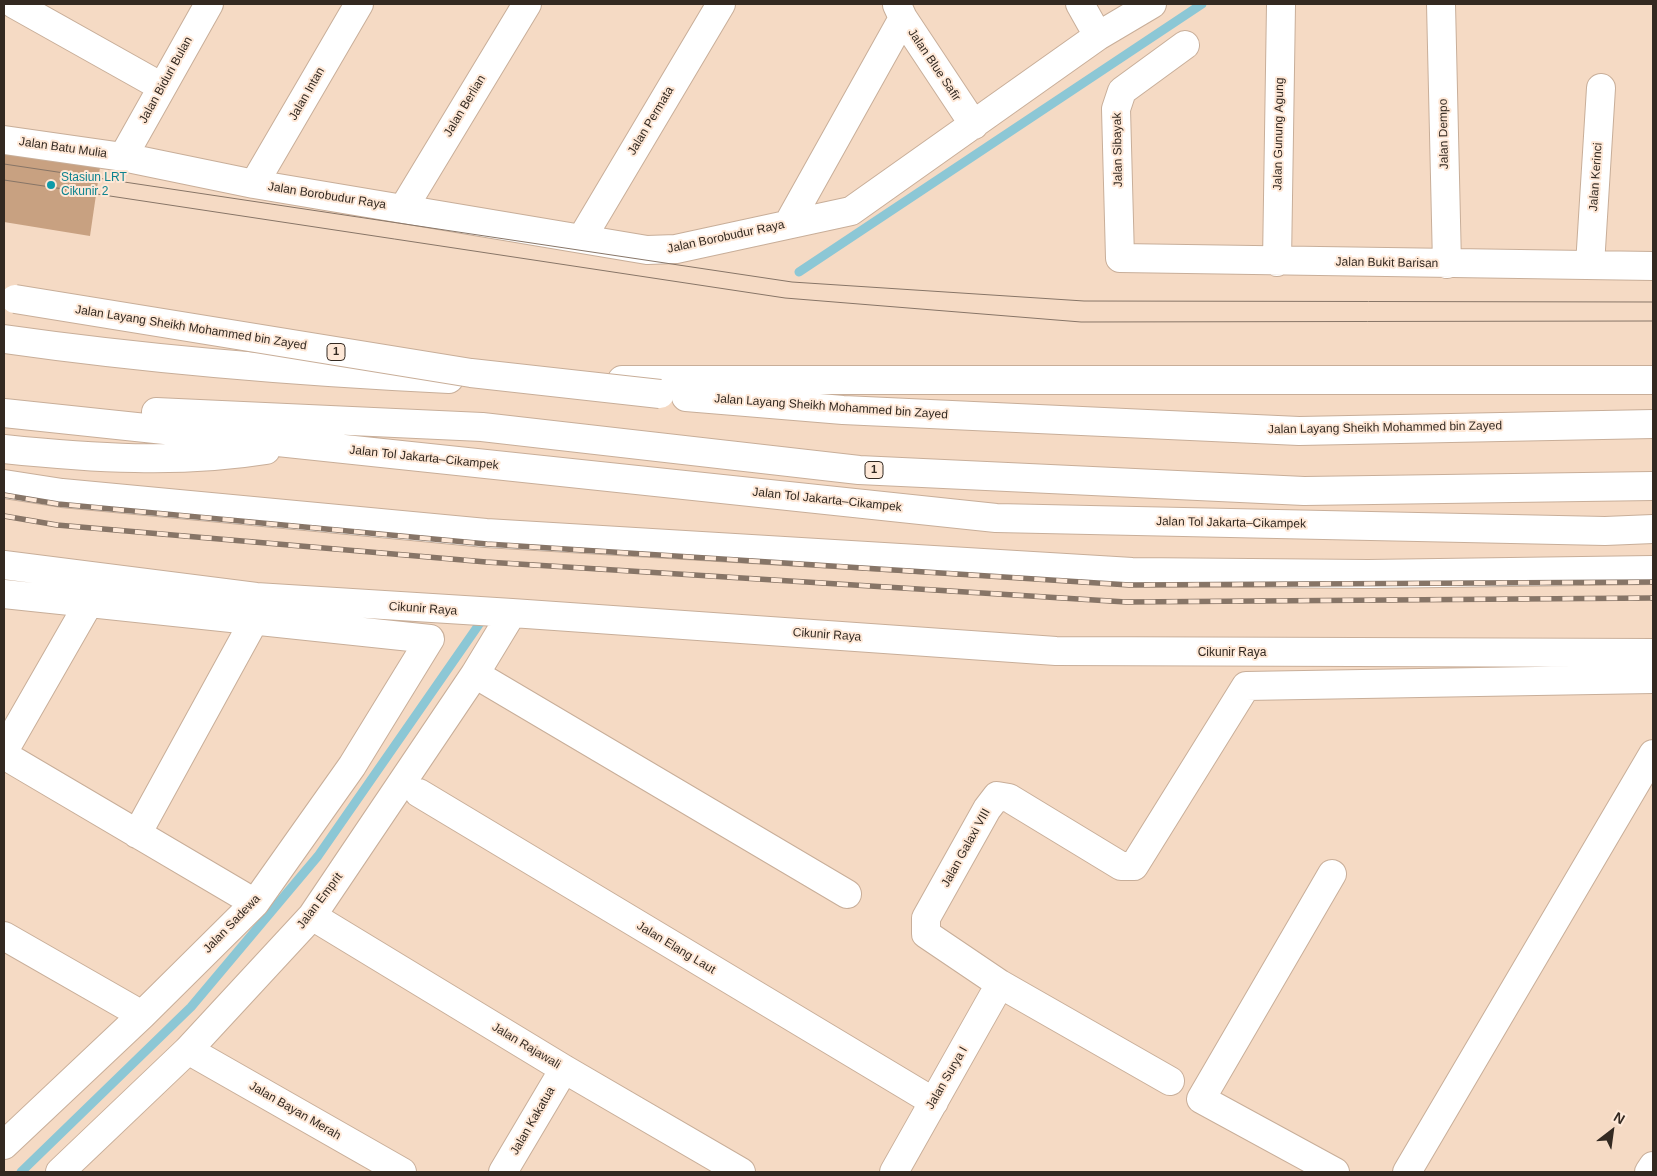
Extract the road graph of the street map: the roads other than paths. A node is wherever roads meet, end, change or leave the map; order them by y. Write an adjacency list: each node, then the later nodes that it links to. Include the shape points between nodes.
1 (209, 4): 13 (main road, Jalan Biduri Bulan)
2 (360, 4): 18 (main road, Jalan Intan)
3 (527, 4): 19 (main road, Jalan Berlian)
4 (721, 4): 21 (main road, Jalan Permata)
5 (1080, 4): 11 (main road)
6 (1152, 4): 11 (main road, Jalan Borobudur Raya)
7 (1441, 4): 24 (main road, Jalan Dempo)
8 (1281, 5): 23 (main road, Jalan Gunung Agung)
9 (31, 8): 13 (main road)
10 (900, 11): 15 (main road, Jalan Blue Safir); 20 (main road)
11 (1098, 36): 15 (main road, Jalan Borobudur Raya)
12 (1185, 45): 22 (main road, Jalan Sibayak, via 1122,92 1116,109)
13 (162, 87): 17 (main road, Jalan Biduri Bulan)
14 (1601, 88): 25 (main road, Jalan Kerinci)
15 (974, 125): 20 (main road, Jalan Borobudur Raya, via 851,211)
16 (4, 140): 17 (main road, Jalan Batu Mulia)
17 (123, 157): 18 (main road, Jalan Borobudur Raya)
18 (254, 184): 19 (main road, Jalan Borobudur Raya)
19 (403, 209): 21 (main road, Jalan Borobudur Raya)
20 (788, 224): 21 (main road, Jalan Borobudur Raya, via 676,249 647,250)
21 (582, 238)
22 (1120, 258): 23 (main road, Jalan Bukit Barisan)
23 (1277, 262): 24 (main road, Jalan Bukit Barisan)
24 (1447, 264): 25 (main road, Jalan Bukit Barisan)
25 (1590, 265): 26 (main road, Jalan Bukit Barisan)
26 (1653, 266)
27 (7, 298): 34 (main road, Jalan Layang Sheikh Mohammed bin Zayed / 1, bridge, via 471,373 843,410 1299,431)
28 (4, 339): 29 (main road, 1, via 105,354 290,371 463,380)
29 (1653, 380)
30 (4, 396): 32 (main road)
31 (4, 405): 32 (main road)
32 (96, 409): 38 (main road, 1, via 482,428 858,470 1304,491)
33 (4, 413): 35 (main road, Jalan Tol Jakarta–Cikampek)
34 (1653, 424)
35 (302, 445): 36 (main road, via 220,458 80,457); 39 (main road, Jalan Tol Jakarta–Cikampek, via 996,518 1605,531)
36 (4, 449)
37 (4, 484): 41 (main road, via 62,493 486,533 1132,572 1368,574)
38 (1653, 486)
39 (1653, 529)
40 (4, 565): 44 (main road, Cikunir Raya, via 256,597)
41 (1653, 570)
42 (4, 594): 43 (main road)
43 (90, 602): 45 (main road); 49 (main road)
44 (512, 613): 46 (main road, Cikunir Raya, via 1056,651); 47 (main road, Jalan Emprit)
45 (255, 619): 53 (main road); 56 (main road, Jalan Sadewa, via 430,639 352,766)
46 (1653, 653)
47 (475, 674): 55 (main road); 57 (main road, Jalan Emprit)
48 (1653, 679): 59 (main road, Jalan Galaxi VIII, via 1246,686 1134,866 1121,866 1009,798 997,796 926,918 926,934)
49 (4, 751)
50 (1653, 754): 74 (main road)
51 (4, 755): 53 (main road)
52 (419, 793): 64 (main road, Jalan Elang Laut)
53 (137, 834): 56 (main road)
54 (1332, 874): 73 (main road, via 1201,1099)
55 (848, 894)
56 (255, 903): 60 (main road, Jalan Sadewa)
57 (312, 916): 61 (main road, Jalan Emprit); 62 (main road, Jalan Rajawali)
58 (4, 936): 60 (main road)
59 (1000, 984): 63 (main road); 64 (main road, Jalan Surya I)
60 (142, 1015): 65 (main road, Jalan Sadewa)
61 (188, 1050): 68 (main road, Jalan Emprit); 69 (main road, Jalan Bayan Merah)
62 (564, 1069): 66 (main road, Jalan Rajawali); 70 (main road, Jalan Kakatua)
63 (1170, 1081)
64 (934, 1102): 72 (main road, Jalan Surya I)
65 (9, 1131)
66 (709, 1164): 71 (main road, Jalan Rajawali)
67 (1653, 1166): 75 (main road)
68 (74, 1169)
69 (402, 1172)
70 (503, 1172)
71 (741, 1172)
72 (894, 1172)
73 (1335, 1172)
74 (1407, 1172)
75 (1649, 1172)

